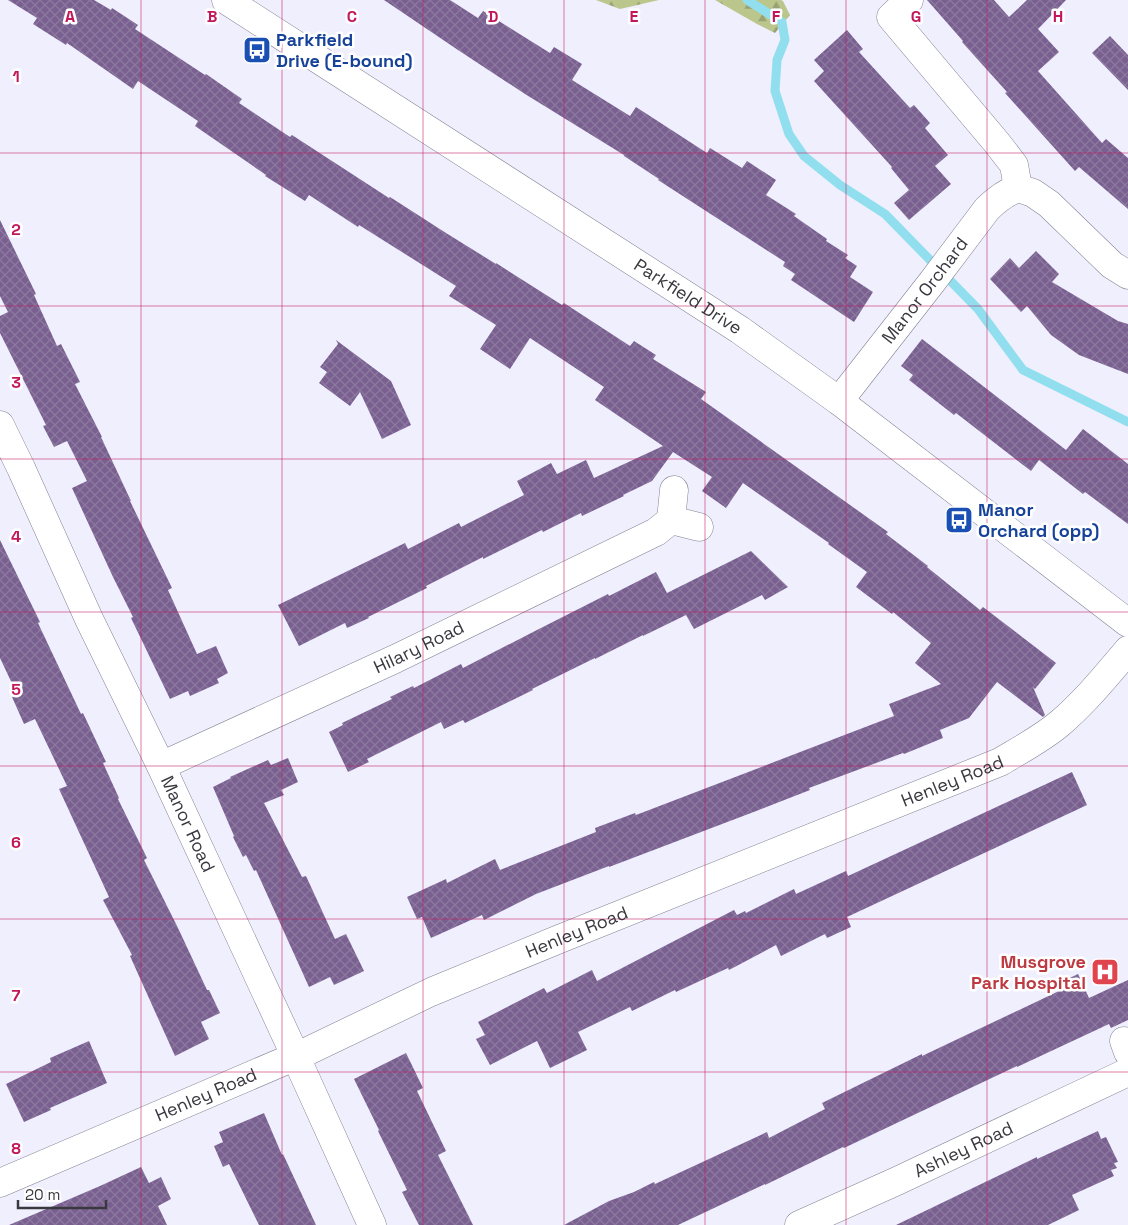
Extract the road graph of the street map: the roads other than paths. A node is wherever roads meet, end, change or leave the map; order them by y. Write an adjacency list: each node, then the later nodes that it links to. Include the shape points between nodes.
1 (226, 0): 5 (street, Parkfield Drive, via 740,330)
2 (909, 0): 3 (street, via 891,17 997,143 1014,166)
3 (1018, 188): 4 (street, via 1050,204 1112,265); 5 (street, Manor Orchard, via 1001,196 988,209)
4 (1128, 275)
5 (839, 401): 10 (street, Parkfield Drive)
6 (0, 425): 12 (street, Manor Road)
7 (674, 490): 8 (street)
8 (671, 520): 9 (street); 12 (street, Hilary Road, via 656,532 395,659)
9 (699, 527)
10 (1128, 623)
11 (1128, 650): 13 (street, Henley Road, via 1058,725 1000,762 431,992)
12 (161, 766): 13 (street, Manor Road)
13 (296, 1055): 15 (street, Henley Road); 16 (street, Manor Road)
14 (1128, 1072): 17 (street, Ashley Road)
15 (0, 1183)
16 (372, 1225)
17 (799, 1225)

